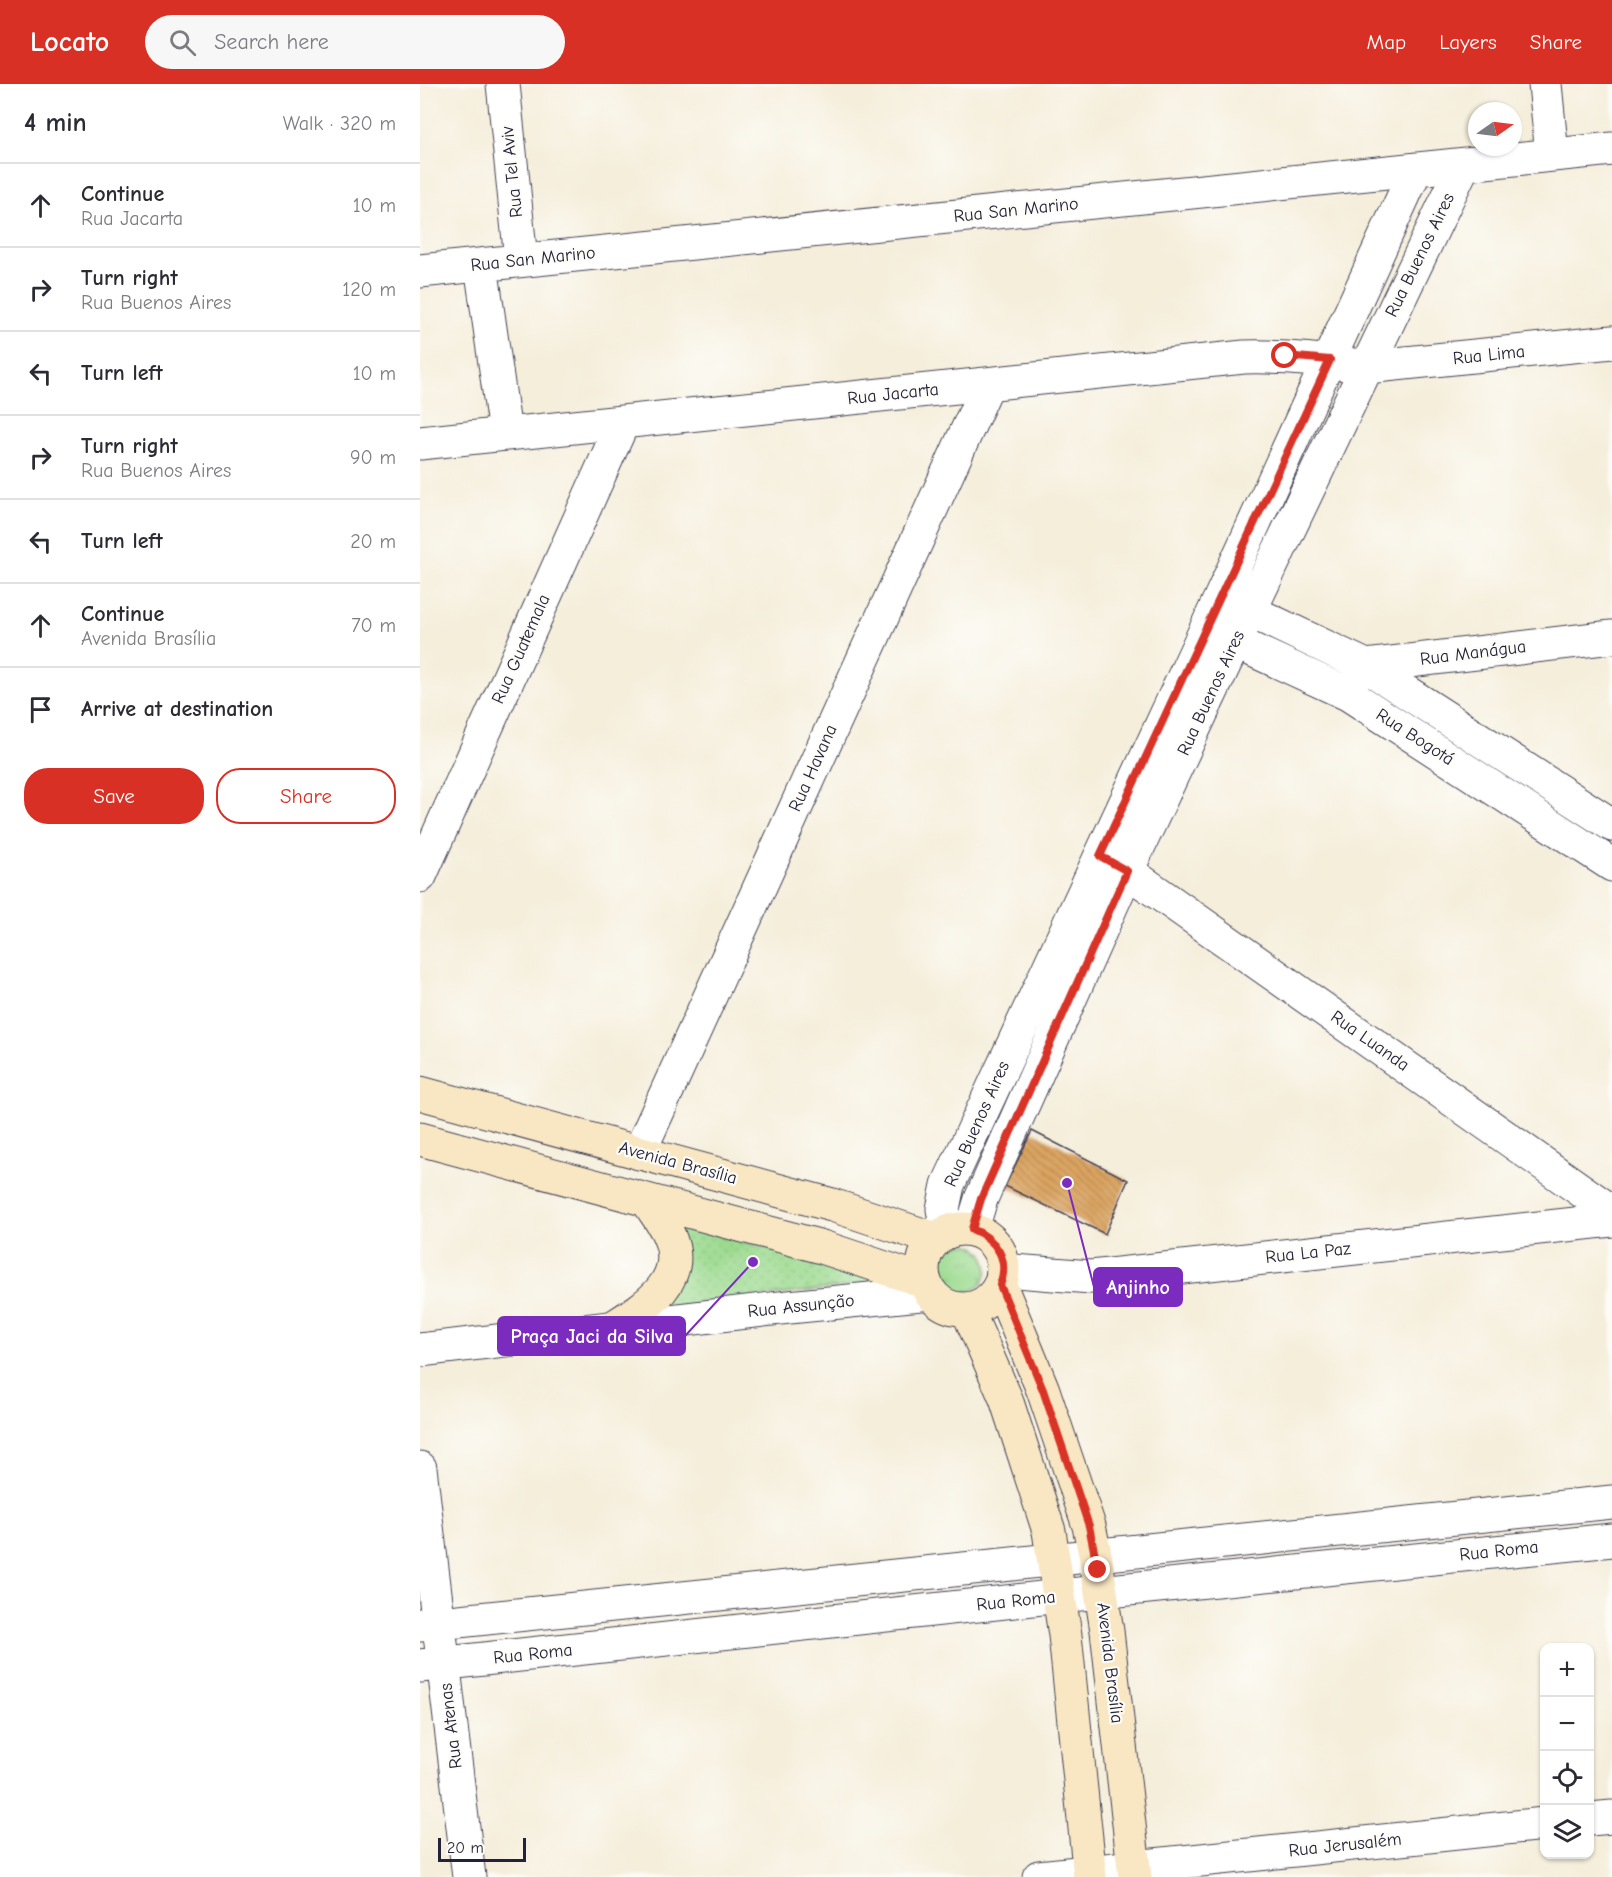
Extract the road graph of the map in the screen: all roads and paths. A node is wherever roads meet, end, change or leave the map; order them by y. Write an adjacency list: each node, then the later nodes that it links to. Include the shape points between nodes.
1 (503, 84): 7 (street, Rua Tel Aviv)
2 (1545, 84): 4 (street)
3 (1612, 149): 4 (street, Rua San Marino)
4 (1552, 155): 5 (street, Rua San Marino)
5 (1464, 164): 6 (street, Rua San Marino); 12 (street, Rua Buenos Aires)
6 (1416, 169): 7 (street, Rua San Marino); 11 (street, Rua Buenos Aires)
7 (521, 260): 8 (street, Rua San Marino)
8 (481, 264): 9 (street, Rua San Marino); 15 (street)
9 (420, 271)
10 (1612, 342): 12 (street, Rua Lima)
11 (1330, 360): 12 (street, Rua Jacarta); 13 (street, Rua Jacarta, via 1244,357); 17 (street, Rua Buenos Aires)
12 (1366, 367): 18 (street, Rua Buenos Aires)
13 (988, 384): 14 (street, Rua Jacarta); 29 (street, Rua Havana)
14 (623, 423): 15 (street, Rua Jacarta); 26 (street, Rua Guatemala)
15 (505, 433): 16 (street, Rua Jacarta)
16 (420, 443)
17 (1220, 597): 18 (street, Rua Bogotá); 19 (street, Rua Buenos Aires)
18 (1250, 609): 19 (street, Rua Buenos Aires); 21 (street, Rua Bogotá)
19 (1220, 635): 22 (street, Rua Bogotá); 24 (street, Rua Buenos Aires)
20 (1612, 636): 21 (street, Rua Manágua)
21 (1366, 666): 22 (street); 23 (street, Rua Bogotá)
22 (1348, 694): 25 (street, Rua Bogotá)
23 (1612, 825)
24 (1113, 863): 31 (street, Rua Luanda); 33 (street, Rua Buenos Aires, via 981,1199)
25 (1612, 865)
26 (420, 876)
27 (420, 1093): 29 (street, Avenida Brasília)
28 (420, 1139): 30 (street)
29 (639, 1153): 33 (street, Avenida Brasília)
30 (647, 1200): 35 (street, via 822,1247); 37 (street, via 669,1235 675,1253 674,1267 669,1281 658,1293)
31 (1612, 1212)
32 (1612, 1220): 34 (street, Rua La Paz, via 1091,1277)
33 (952, 1234): 34 (street, via 985,1235 1001,1256); 35 (street, via 928,1248 924,1259)
34 (1001, 1277): 36 (street, via 992,1296); 42 (street, Avenida Brasília, via 1047,1400)
35 (928, 1287): 36 (street, via 941,1302); 37 (street, Rua Assunção)
36 (967, 1309): 43 (street, via 1006,1400)
37 (615, 1326): 38 (street, Rua Assunção)
38 (420, 1350)
39 (420, 1468): 46 (street, Rua Atenas)
40 (1612, 1502): 42 (street, Rua Roma)
41 (1612, 1540): 44 (street, Rua Roma)
42 (1095, 1554): 43 (street, Rua Roma); 44 (street, Avenida Brasília)
43 (1053, 1558): 45 (street); 46 (street, Rua Roma)
44 (1101, 1592): 45 (street, Rua Roma); 51 (street, Avenida Brasília)
45 (1060, 1596): 47 (street, Rua Roma); 52 (street)
46 (429, 1624): 47 (street, Rua Atenas)
47 (432, 1665): 53 (street, Rua Atenas)
48 (1612, 1817): 49 (street)
49 (1594, 1819)
50 (1540, 1825): 51 (street, Rua Jerusalém)
51 (1134, 1872): 52 (street, Rua Jerusalém)
52 (1090, 1874): 54 (street, Rua Jerusalém)
53 (469, 1877)
54 (1039, 1877)

